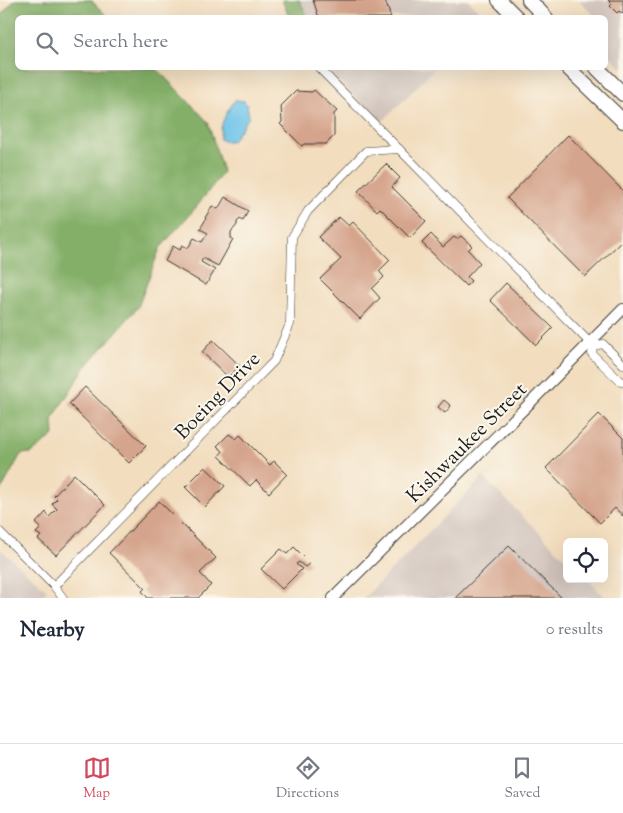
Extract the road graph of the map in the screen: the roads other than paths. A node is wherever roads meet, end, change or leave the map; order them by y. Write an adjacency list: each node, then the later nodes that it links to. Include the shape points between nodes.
1 (499, 0): 3 (highway)
2 (529, 0): 4 (highway)
3 (514, 15)
4 (543, 15)
5 (321, 70): 10 (street)
6 (570, 70): 9 (highway)
7 (599, 70): 8 (highway)
8 (623, 94)
9 (623, 121)
10 (399, 149): 12 (street); 16 (street, Boeing Drive, via 366,151 308,211 292,237 290,324 274,361)
11 (623, 309): 12 (street, Kishwaukee Street)
12 (592, 345): 13 (street, via 603,344); 14 (street, via 592,354); 18 (street, Kishwaukee Street)
13 (623, 364)
14 (623, 382)
15 (0, 532): 16 (street)
16 (54, 586): 17 (street)
17 (63, 598)
18 (333, 598)

